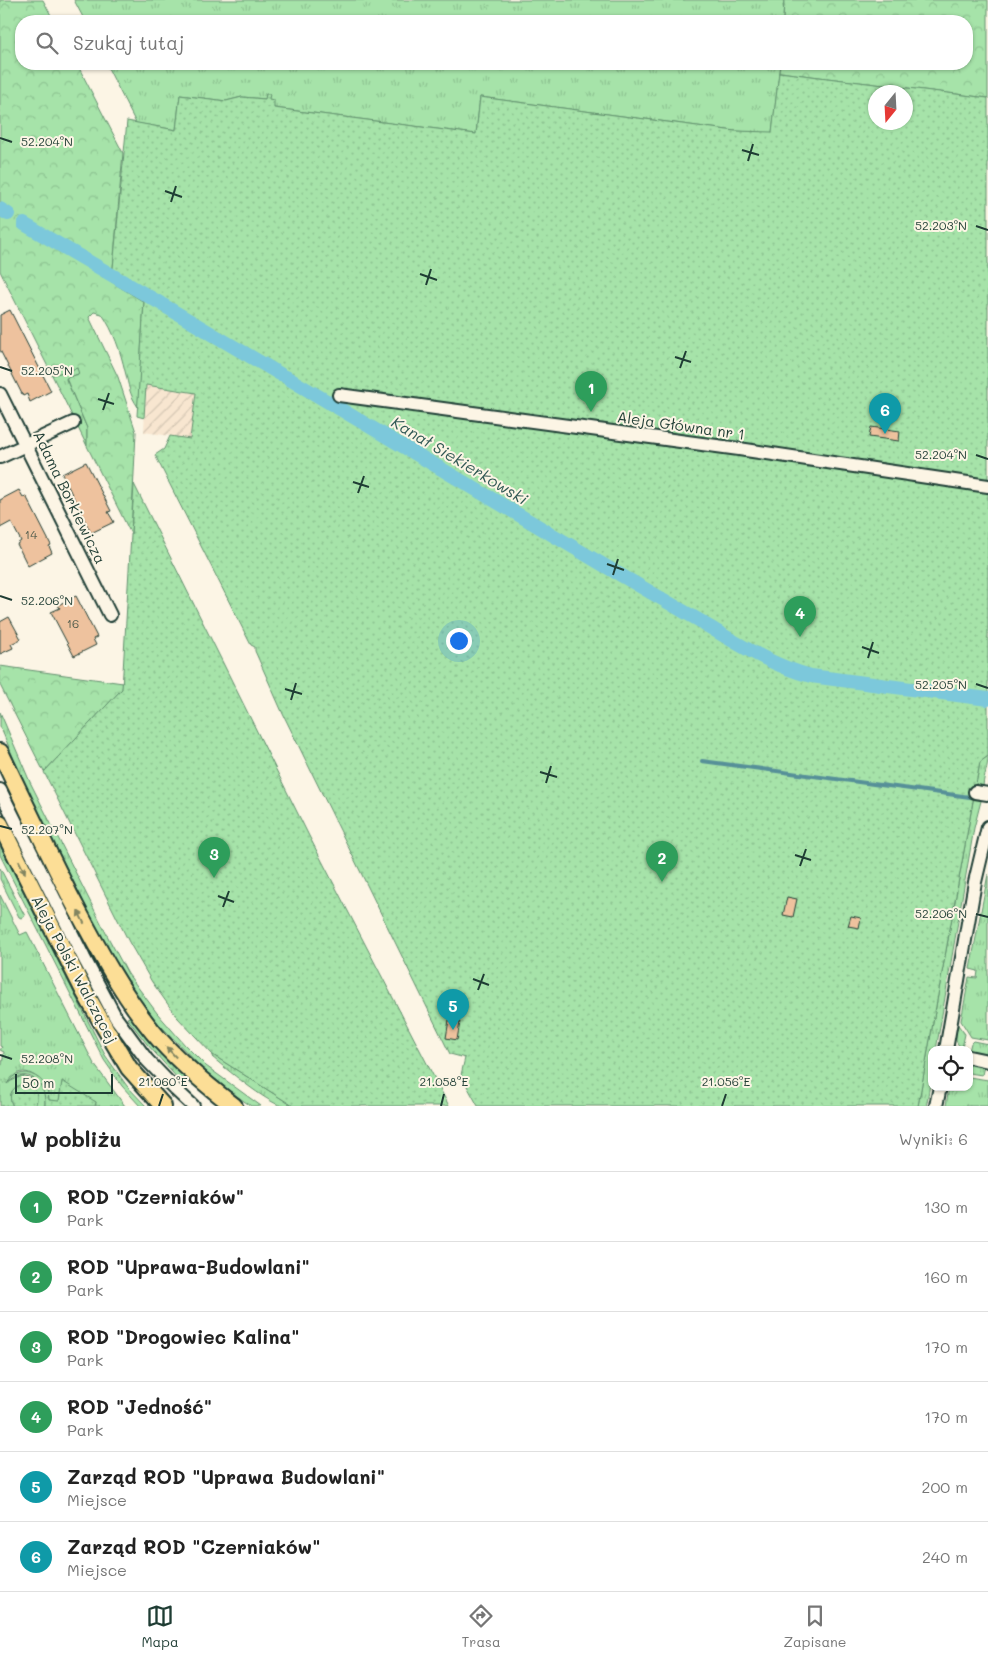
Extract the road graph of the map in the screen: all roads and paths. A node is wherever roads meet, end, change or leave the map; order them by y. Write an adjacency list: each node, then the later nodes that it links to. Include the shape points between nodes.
1 (0, 394): 4 (street, Adama Borkiewicza)
2 (339, 395): 6 (street, Aleja Główna nr 1)
3 (73, 423): 4 (street)
4 (26, 445): 5 (street); 7 (street, Adama Borkiewicza)
5 (0, 457)
6 (988, 486)
7 (110, 615)
8 (0, 752): 20 (main road, Aleja Polski Walczącej, one-way to 8, via 178,1060 122,990 90,934)
9 (0, 790): 19 (street, via 116,1018 147,1060)
10 (975, 792): 11 (street)
11 (988, 794)
12 (0, 824): 18 (main road, Aleja Polski Walczącej, one-way to 18, via 105,1028 129,1068)
13 (988, 827): 14 (street, via 975,882)
14 (947, 1046)
15 (973, 1058): 16 (street)
16 (988, 1061)
17 (939, 1091): 21 (street)
18 (163, 1106)
19 (194, 1106)
20 (234, 1106)
21 (936, 1106)

